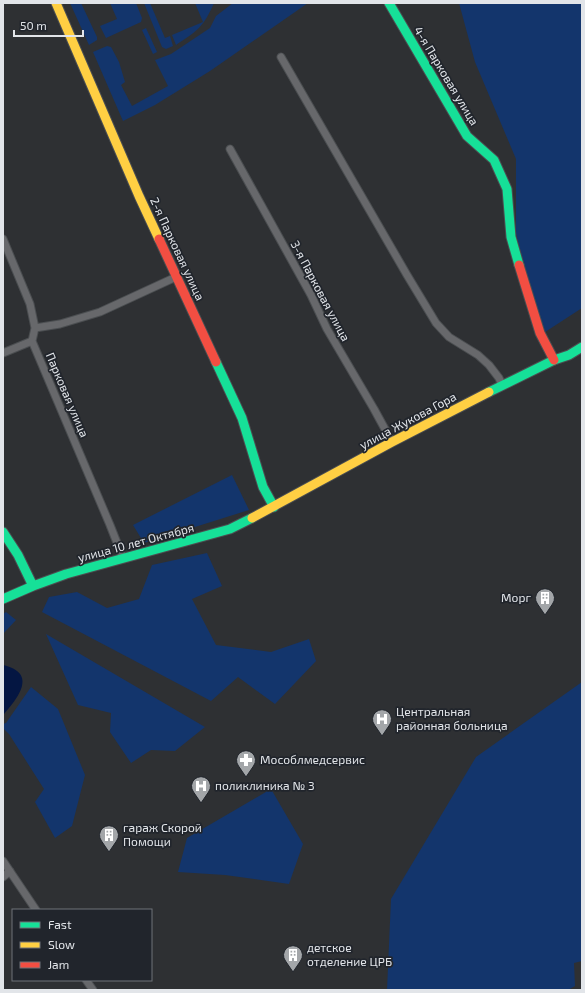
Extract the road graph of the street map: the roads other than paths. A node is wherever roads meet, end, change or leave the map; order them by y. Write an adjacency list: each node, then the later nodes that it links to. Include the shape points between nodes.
1 (56, 3): 6 (street, 2-я Парковая улица)
2 (389, 3): 11 (street, 4-я Парковая улица, via 468,136 494,160 507,189 512,237 532,313)
3 (281, 57): 12 (street, via 436,323 449,336 489,365)
4 (230, 149): 13 (street, 3-я Парковая улица, via 311,295 327,330)
5 (3, 239): 7 (street, via 30,304)
6 (176, 277): 7 (street, via 100,312 60,324); 14 (street, 2-я Парковая улица, via 234,399 263,487)
7 (35, 328): 8 (street)
8 (32, 341): 10 (street); 16 (street, Парковая улица)
9 (582, 347): 11 (street)
10 (3, 353)
11 (554, 360): 12 (street, улица Жукова Гора)
12 (502, 386): 13 (street, улица Жукова Гора)
13 (392, 442): 14 (street, улица Жукова Гора)
14 (274, 507): 16 (street, улица 10 лет Октября, via 230,529)
15 (3, 532): 17 (street)
16 (123, 558): 17 (street, улица 10 лет Октября)
17 (34, 586): 18 (street, улица 10 лет Октября)
18 (3, 599)
19 (3, 861): 20 (street)
20 (10, 871): 21 (street); 22 (street)
21 (3, 877)
22 (35, 909)
23 (87, 981): 24 (street)
24 (93, 990)

